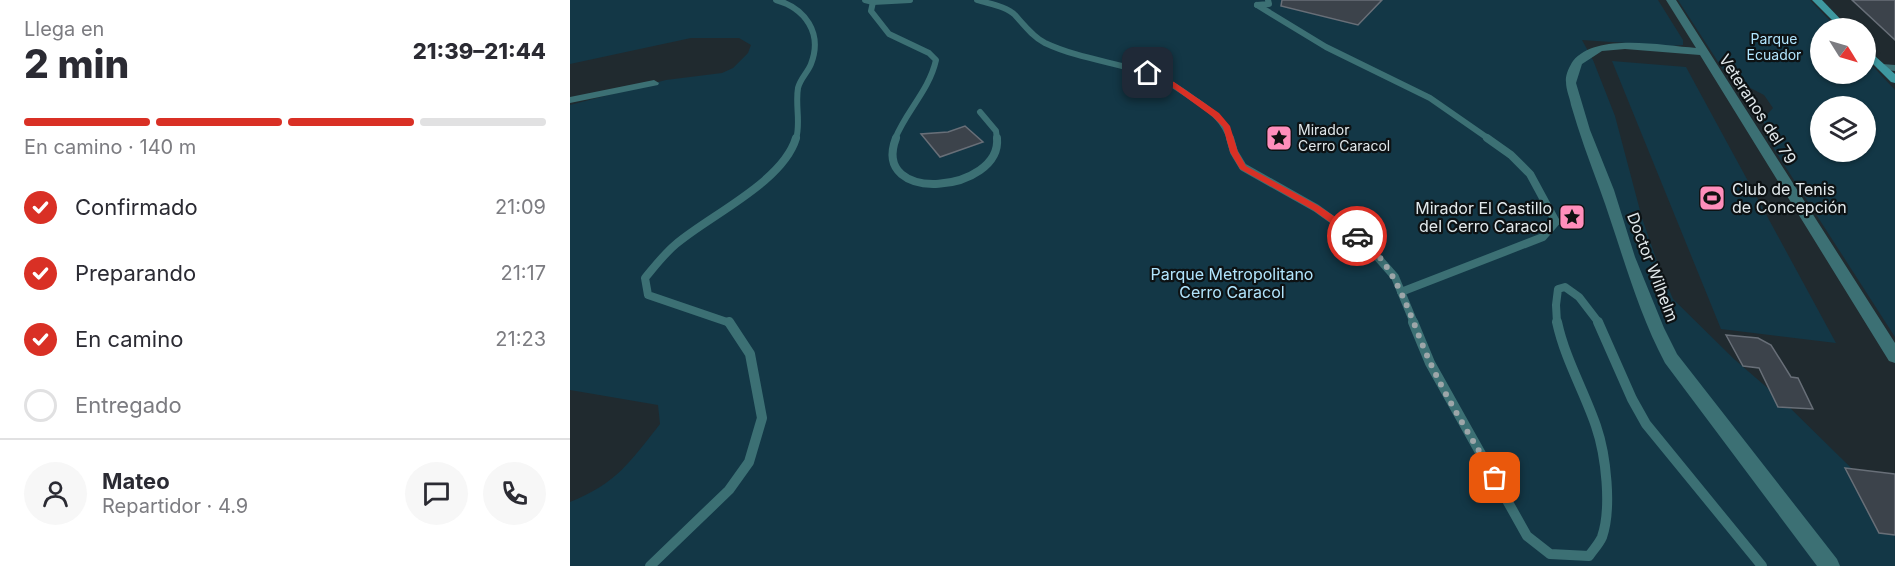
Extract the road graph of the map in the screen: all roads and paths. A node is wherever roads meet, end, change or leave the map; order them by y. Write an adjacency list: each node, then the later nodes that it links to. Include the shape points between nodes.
1 (776, 0): 22 (lane, via 791,3 812,25 812,62 798,86 799,137 783,162 672,246 645,278 648,295 729,321 750,354 762,418 749,462 729,490)
2 (865, 0): 7 (lane)
3 (910, 0): 7 (lane)
4 (977, 0): 20 (lane, via 1014,14 1043,42 1148,73 1172,84 1227,126 1243,167 1316,208 1365,243 1395,277)
5 (1671, 0): 12 (street, Veteranos del 79)
6 (1817, 0): 11 (main road)
7 (873, 2): 19 (lane, via 872,11 889,34 936,60 930,85 892,140 890,155 898,172 906,180 938,185 954,182 986,166 997,154 999,144 990,120)
8 (1256, 2): 9 (lane); 10 (lane)
9 (1269, 2): 10 (lane)
10 (1270, 13): 20 (lane, via 1326,47 1430,98 1511,154 1530,174 1556,222 1543,237)
11 (1835, 18)
12 (1703, 52): 21 (street, Veteranos del 79); 24 (street, Doctor Wilhelm, via 1599,48 1578,62 1571,83 1628,257 1671,358)
13 (1876, 61): 14 (main road)
14 (1882, 67): 15 (street); 16 (main road)
15 (1895, 68)
16 (1895, 80)
17 (654, 82): 18 (street)
18 (570, 100)
19 (980, 112)
20 (1401, 292): 23 (lane, via 1430,363 1527,536 1550,554 1589,556 1602,537 1606,499 1596,425 1572,375 1560,332 1555,299 1558,289 1566,286 1591,311 1611,345 1633,400 1661,447)
21 (1895, 357)
22 (650, 566)
23 (1762, 566)
24 (1830, 566)

